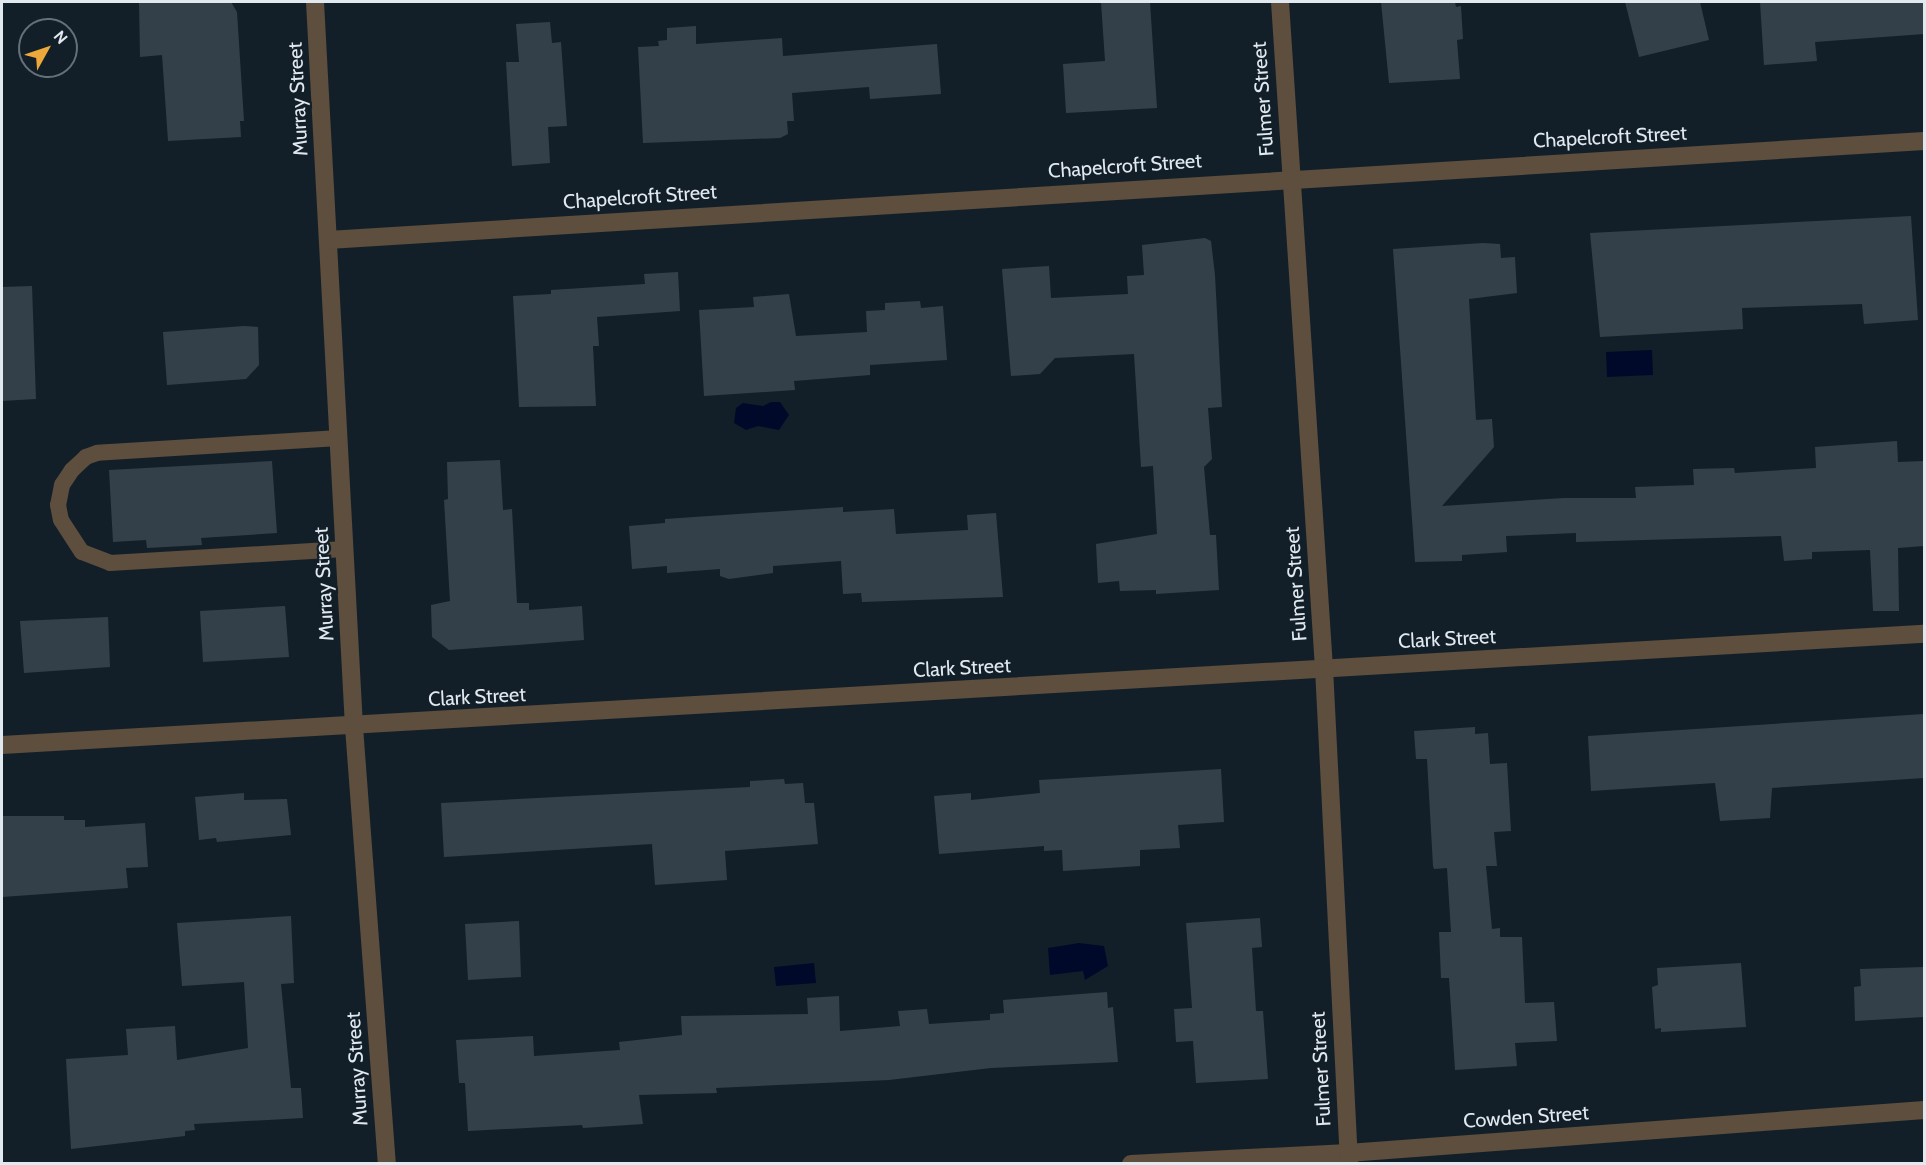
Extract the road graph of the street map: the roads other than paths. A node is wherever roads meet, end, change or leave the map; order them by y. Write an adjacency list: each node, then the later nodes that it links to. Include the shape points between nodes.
1 (315, 2): 5 (street, Murray Street)
2 (1280, 2): 4 (street, Fulmer Street)
3 (1924, 141): 4 (street, Chapelcroft Street)
4 (1291, 178): 5 (street, Chapelcroft Street); 9 (street, Fulmer Street)
5 (328, 240): 6 (street, Murray Street)
6 (339, 438): 7 (street, Murray Street); 7 (lane, via 97,453 72,470 62,485 58,506 61,520 82,552 110,563)
7 (345, 549): 10 (street, Murray Street)
8 (1924, 634): 9 (street, Clark Street)
9 (1324, 668): 10 (street, Clark Street); 13 (street, Fulmer Street)
10 (354, 727): 11 (street, Clark Street); 14 (street, Murray Street)
11 (2, 745)
12 (1924, 1110): 13 (street, Cowden Street)
13 (1348, 1158): 15 (street, Cowden Street)
14 (387, 1164)
15 (1131, 1164)

